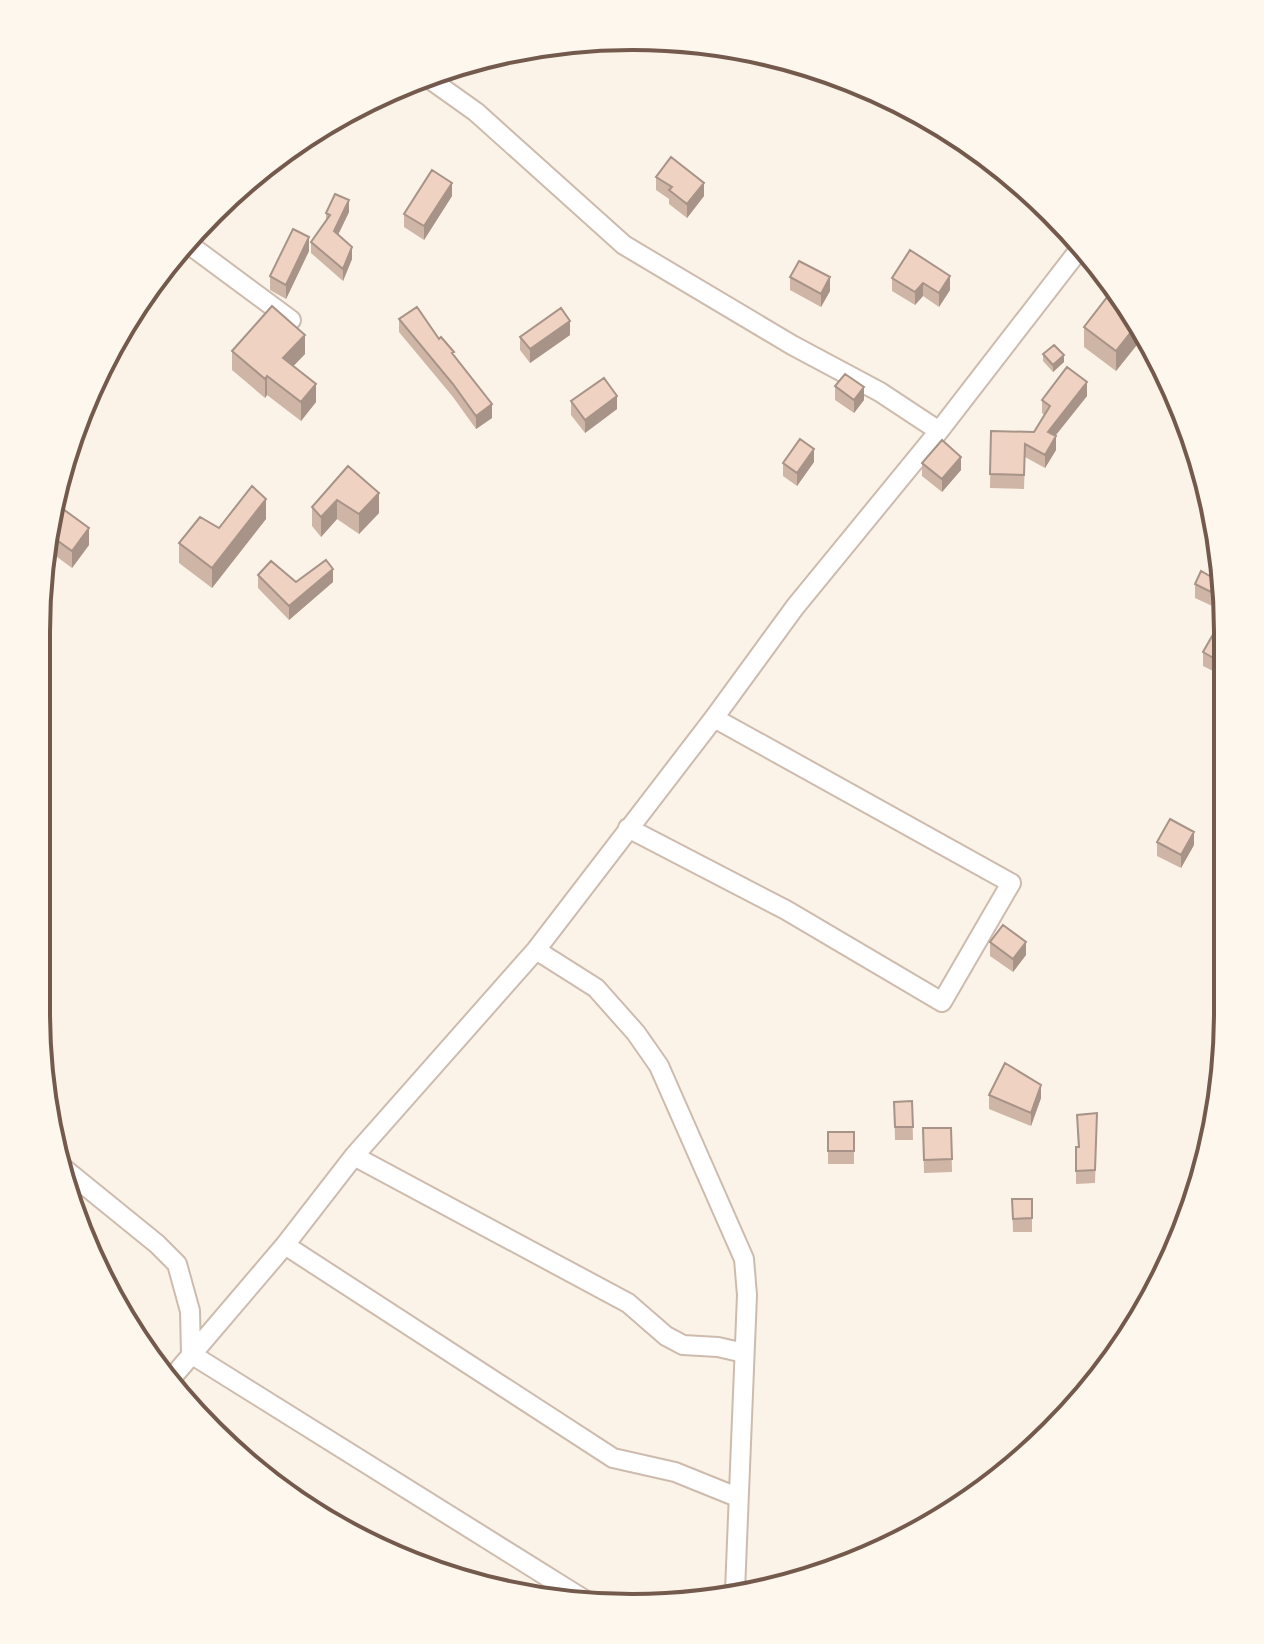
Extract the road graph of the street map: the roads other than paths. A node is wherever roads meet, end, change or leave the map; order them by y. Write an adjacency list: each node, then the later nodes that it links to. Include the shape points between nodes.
1 (437, 84): 5 (street, via 476,112 624,245)
2 (194, 248): 4 (street)
3 (1075, 255): 5 (street)
4 (291, 320)
5 (939, 431): 6 (street, via 795,607)
6 (714, 718): 7 (street); 7 (street, via 1011,883 942,1002 786,910)
7 (628, 828): 8 (street)
8 (536, 950): 9 (street); 12 (street, via 596,988 659,1066 744,1259)
9 (354, 1156): 11 (street); 12 (street, via 628,1303 683,1345)
10 (74, 1177): 13 (street, via 177,1264 190,1311)
11 (285, 1245): 13 (street); 15 (street, via 613,1458 675,1472)
12 (744, 1353): 15 (street)
13 (191, 1354): 14 (street); 17 (street)
14 (176, 1373)
15 (737, 1497): 16 (street)
16 (735, 1585)
17 (569, 1590)

